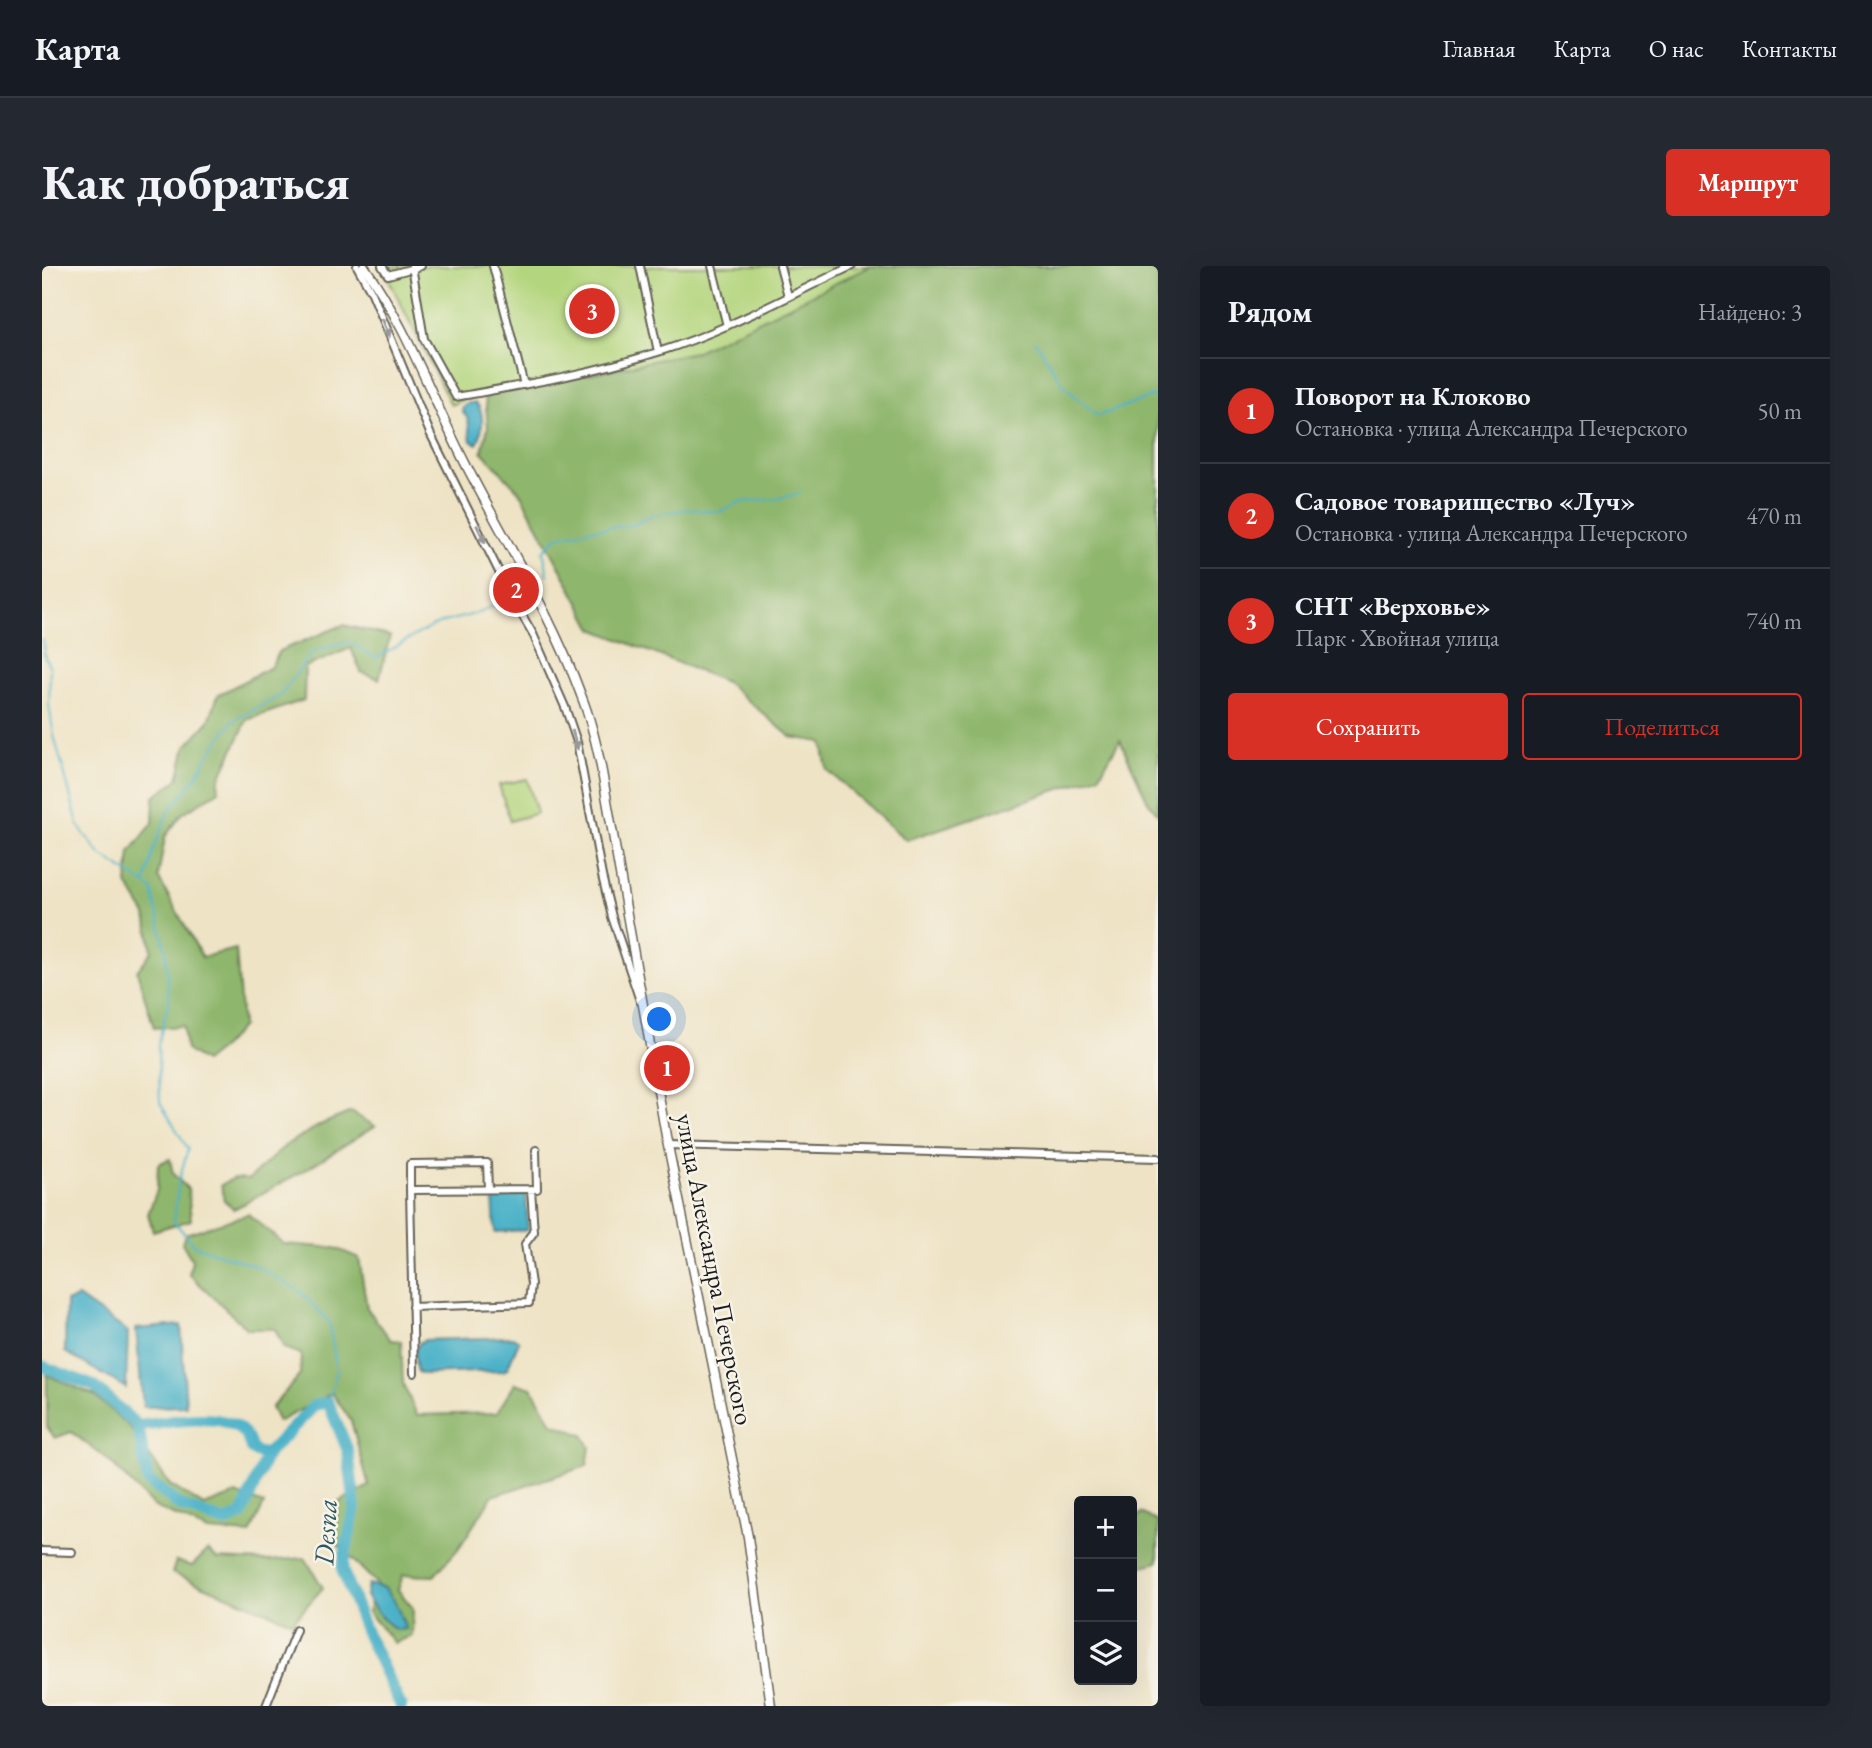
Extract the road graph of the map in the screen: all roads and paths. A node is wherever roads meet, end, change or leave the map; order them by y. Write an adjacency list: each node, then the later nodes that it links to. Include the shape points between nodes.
1 (357, 266): 15 (street, one-way to 15, via 430,433 533,634 565,707 577,742 612,917)
2 (364, 266): 15 (main road, улица Александра Печерского, via 391,309 582,696 602,772)
3 (382, 266): 10 (street, via 388,275)
4 (421, 266): 10 (street)
5 (492, 266): 14 (street)
6 (640, 266): 13 (street)
7 (712, 266): 12 (street)
8 (780, 266): 11 (street)
9 (851, 266): 11 (street)
10 (412, 267): 14 (street, via 424,340 456,397)
11 (788, 296): 12 (street)
12 (727, 326): 13 (street)
13 (658, 352): 14 (street)
14 (524, 385)
15 (644, 1016): 16 (main road, улица Александра Печерского)
16 (667, 1145): 18 (street); 28 (main road, улица Александра Печерского, via 748,1537)
17 (536, 1150): 20 (street, via 537,1189)
18 (1158, 1158)
19 (488, 1189): 20 (street); 21 (street); 21 (street, via 487,1163 410,1164)
20 (531, 1189): 22 (street, via 534,1232 525,1244 529,1303)
21 (410, 1190): 22 (street)
22 (412, 1307): 23 (street)
23 (414, 1373)
24 (42, 1551): 25 (street)
25 (72, 1552)
26 (296, 1630): 27 (street)
27 (267, 1706)
28 (771, 1706)

